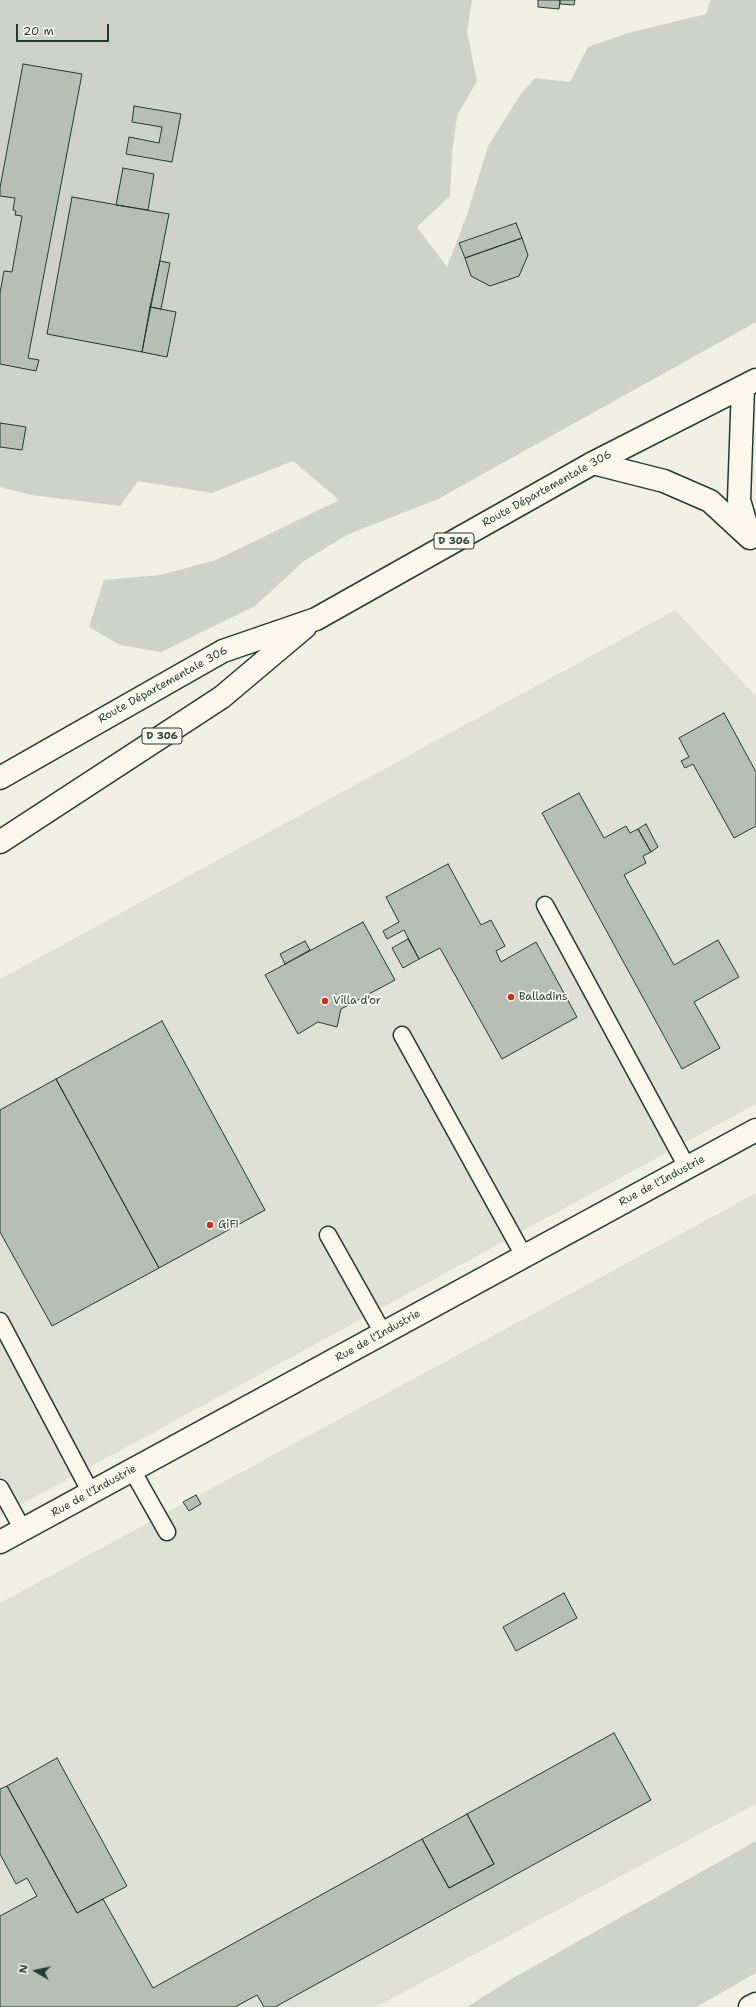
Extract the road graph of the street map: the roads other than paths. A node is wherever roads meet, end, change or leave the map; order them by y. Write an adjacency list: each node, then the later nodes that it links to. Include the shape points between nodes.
1 (750, 384): 2 (street, Route Départementale 306 / D 306); 3 (street, via 739,500)
2 (593, 463): 3 (street, via 664,481 710,500); 4 (street, Route Départementale 306 / D 306)
3 (753, 543)
4 (316, 619): 5 (street, Route Départementale 306 / D 306, via 222,651); 6 (street, D 306, via 222,697)
5 (0, 778)
6 (0, 842)
7 (545, 905): 10 (lane)
8 (402, 1034): 12 (lane)
9 (756, 1130): 10 (street, Rue de l'Industrie)
10 (687, 1167): 12 (street, Rue de l'Industrie)
11 (328, 1235): 14 (lane)
12 (524, 1256): 14 (street, Rue de l'Industrie)
13 (0, 1321): 17 (lane)
14 (383, 1334): 15 (street, Rue de l'Industrie)
15 (132, 1470): 17 (street, Rue de l'Industrie); 19 (lane)
16 (0, 1488): 18 (lane)
17 (91, 1493): 18 (street, Rue de l'Industrie)
18 (23, 1530): 20 (street, Rue de l'Industrie)
19 (167, 1532)
20 (0, 1542)
21 (756, 2004): 22 (street)
22 (750, 2007)

